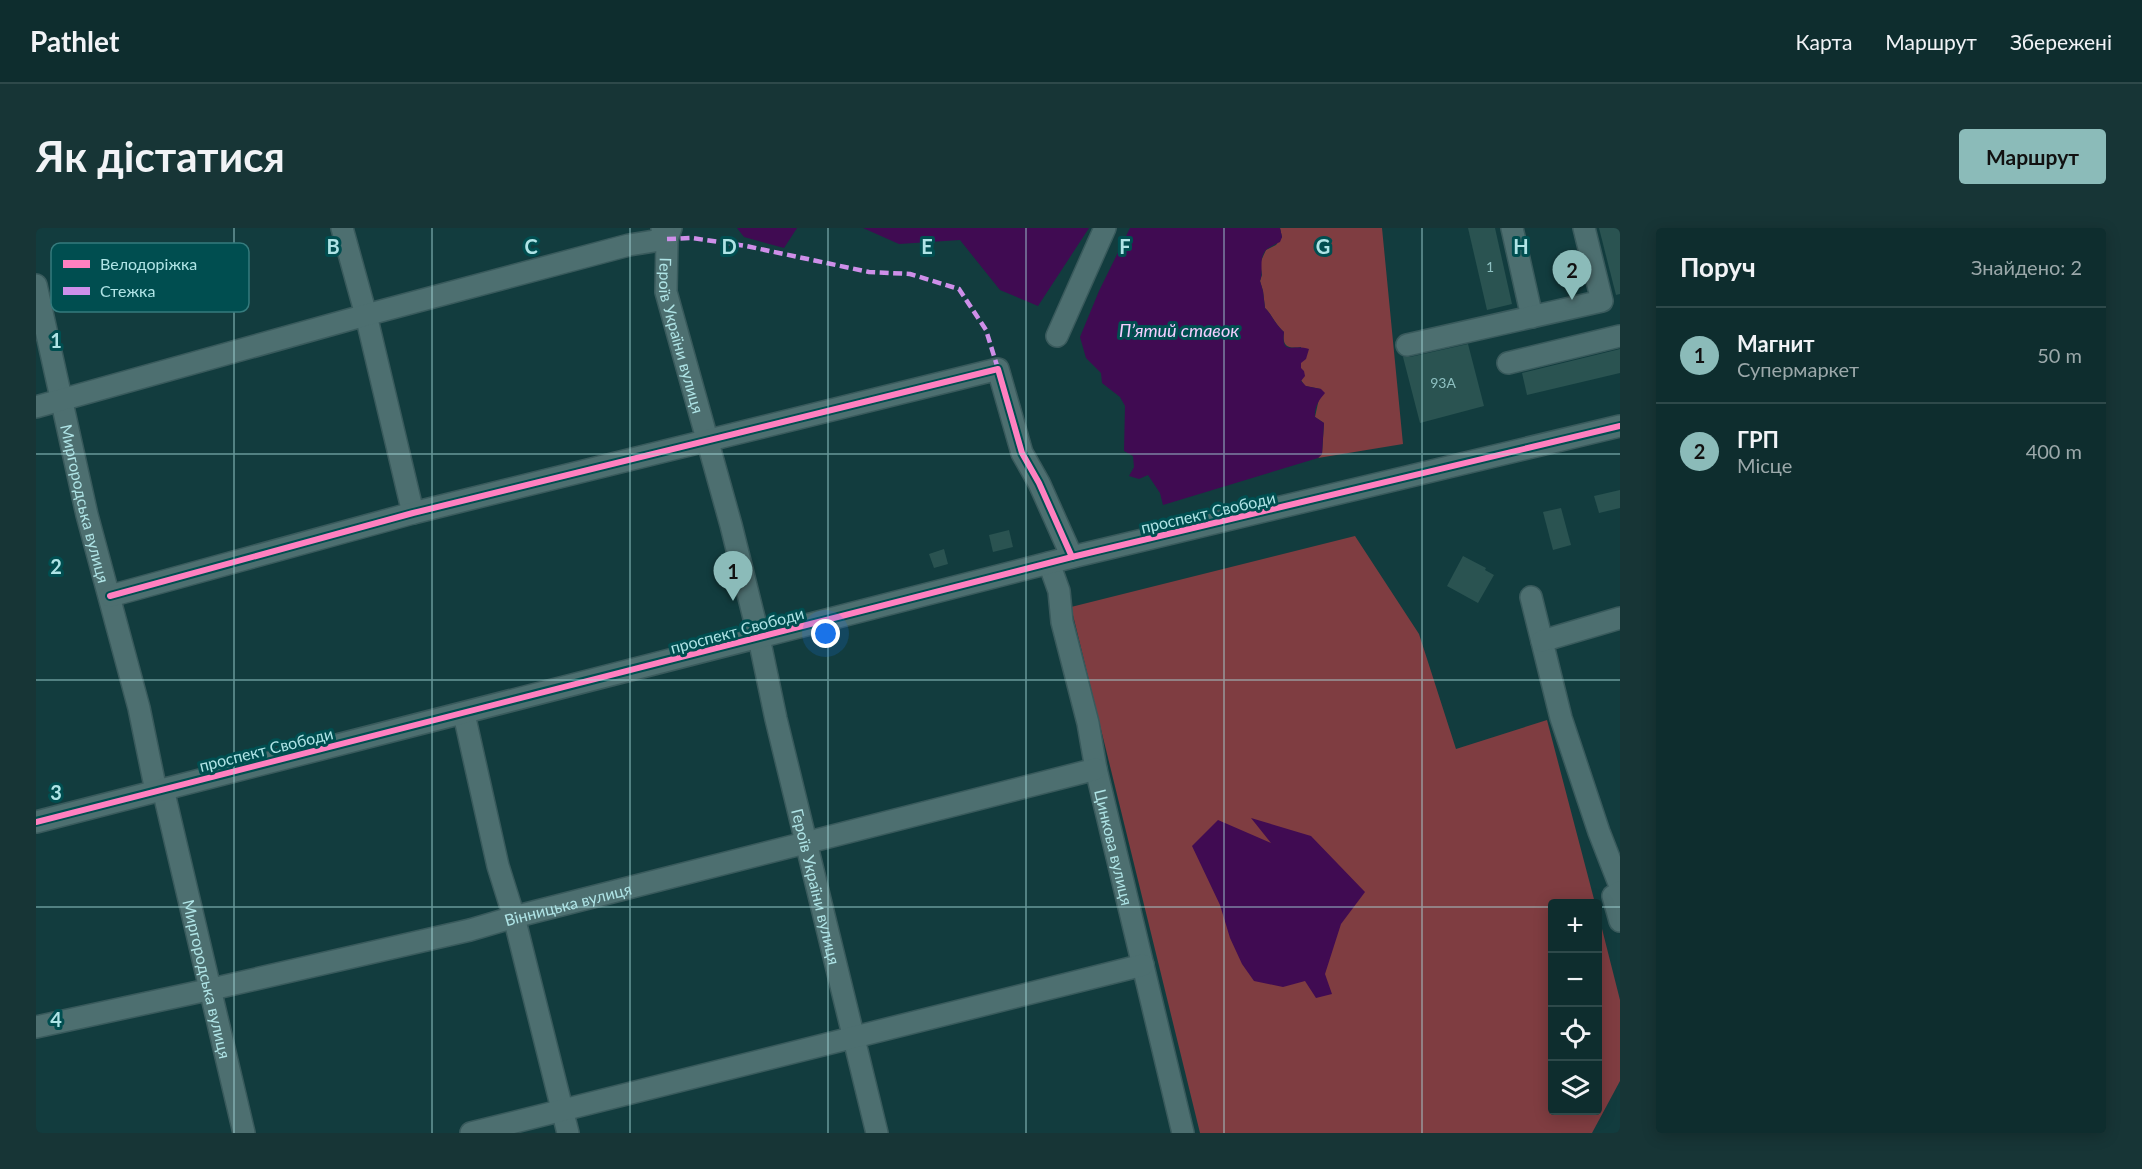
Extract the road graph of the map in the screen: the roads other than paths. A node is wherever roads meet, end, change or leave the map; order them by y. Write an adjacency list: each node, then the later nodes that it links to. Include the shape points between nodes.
1 (342, 228): 7 (street)
2 (1105, 228): 9 (street)
3 (1512, 228): 8 (street)
4 (1584, 228): 8 (street, via 1602,301)
5 (667, 232): 7 (street); 16 (street, Героїв України вулиця, via 666,292)
6 (36, 285): 13 (street, Миргородська вулиця)
7 (366, 315): 13 (street); 17 (street)
8 (1532, 317): 11 (street)
9 (1057, 336)
10 (1620, 336): 12 (street)
11 (1407, 345)
12 (1508, 363)
13 (61, 399): 14 (street); 20 (street, Миргородська вулиця)
14 (36, 407)
15 (1620, 426): 18 (street, проспект Свободи)
16 (706, 440): 17 (street); 18 (street, via 998,369 1022,453); 23 (street, Героїв України вулиця)
17 (413, 513): 20 (street)
18 (1072, 557): 19 (street, проспект Свободи)
19 (1049, 563): 23 (street, проспект Свободи); 26 (street, Цинкова вулиця, via 1059,591 1062,622)
20 (110, 596): 27 (street, Миргородська вулиця)
21 (1531, 597): 24 (street)
22 (1620, 618): 24 (street)
23 (759, 638): 25 (street, проспект Свободи); 29 (street, Героїв України вулиця)
24 (1542, 641): 30 (street, via 1562,718)
25 (464, 714): 27 (street, проспект Свободи); 31 (street, via 498,866)
26 (1096, 769): 29 (street, Вінницька вулиця); 33 (street, Цинкова вулиця)
27 (160, 790): 28 (street, проспект Свободи); 34 (street, Миргородська вулиця)
28 (36, 822)
29 (806, 843): 31 (street, Вінницька вулиця); 36 (street, Героїв України вулиця)
30 (1618, 891): 32 (street)
31 (514, 917): 34 (street, Вінницька вулиця); 37 (street)
32 (1620, 921)
33 (1143, 965): 36 (street); 42 (street, Цинкова вулиця)
34 (212, 989): 35 (street, Вінницька вулиця); 38 (street, Миргородська вулиця)
35 (36, 1027)
36 (854, 1037): 37 (street); 41 (street, Героїв України вулиця)
37 (562, 1110): 39 (street); 40 (street)
38 (244, 1133)
39 (471, 1133)
40 (568, 1133)
41 (877, 1133)
42 (1183, 1133)

